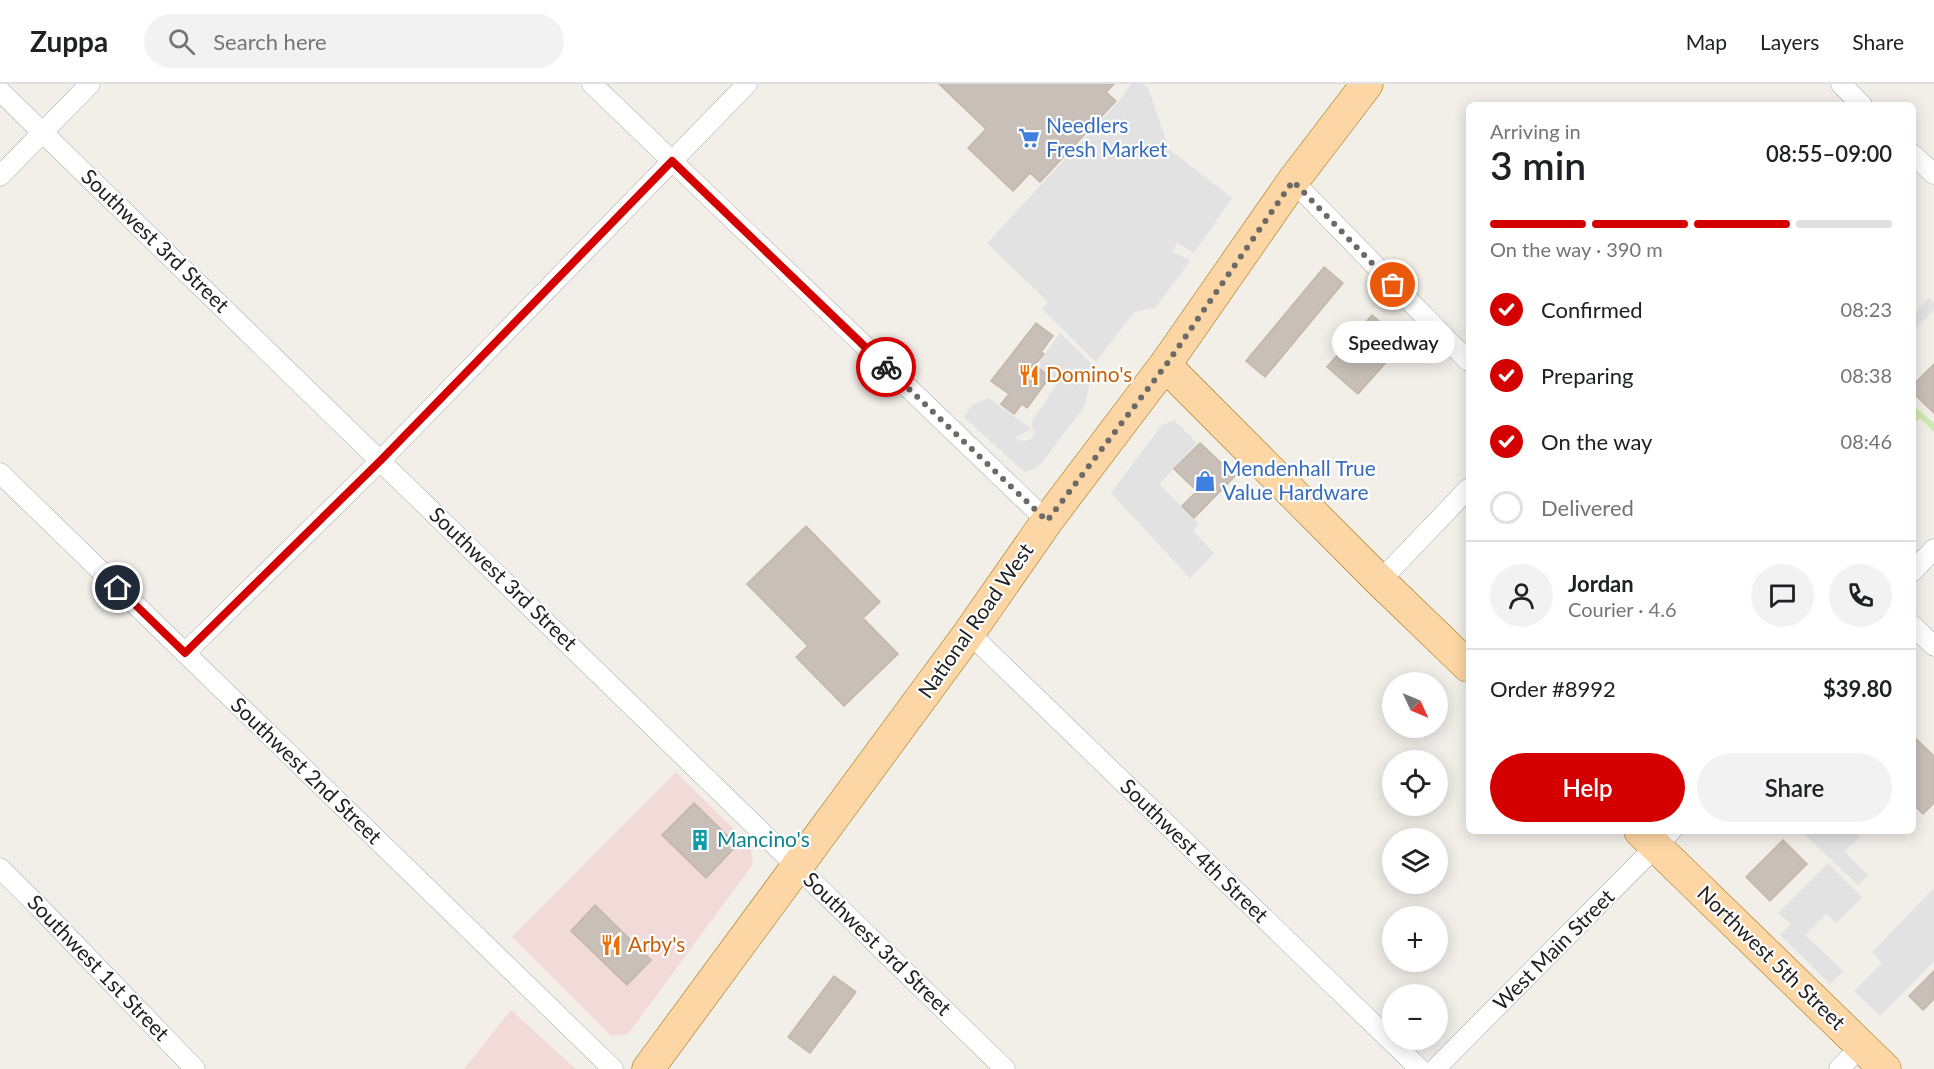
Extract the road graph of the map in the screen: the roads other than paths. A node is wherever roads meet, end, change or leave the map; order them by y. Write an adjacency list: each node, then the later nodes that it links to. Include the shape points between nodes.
1 (90, 84): 6 (street)
2 (592, 84): 8 (street)
3 (747, 84): 8 (street)
4 (1367, 84): 11 (main road, National Road West)
5 (0, 91): 6 (street, Southwest 3rd Street)
6 (43, 133): 10 (street); 14 (street, Southwest 3rd Street)
7 (1916, 158): 9 (street)
8 (672, 161): 14 (street); 17 (street)
9 (1934, 174)
10 (0, 176)
11 (1293, 181): 12 (street); 13 (main road, National Road West)
12 (1466, 359)
13 (1166, 365): 17 (main road, National Road West); 20 (main road)
14 (381, 460): 24 (street); 27 (street, Southwest 3rd Street)
15 (0, 473): 24 (street, Southwest 2nd Street)
16 (1466, 491): 20 (street)
17 (1047, 521): 22 (main road, National Road West)
18 (1934, 549): 19 (street)
19 (1916, 568)
20 (1380, 580): 25 (main road)
21 (1916, 629): 23 (street)
22 (969, 633): 27 (main road, National Road West); 34 (street, Southwest 4th Street)
23 (1934, 646)
24 (185, 653): 31 (street, Southwest 2nd Street)
25 (1466, 664)
26 (1656, 836): 29 (main road, Northwest 5th Street); 35 (street, West Main Street)
27 (798, 867): 32 (main road, National Road West); 33 (street, Southwest 3rd Street)
28 (0, 868): 30 (street, Southwest 1st Street)
29 (1862, 1046): 36 (street); 37 (main road, Northwest 5th Street)
30 (195, 1069)
31 (613, 1069)
32 (648, 1069)
33 (1005, 1069)
34 (1420, 1069)
35 (1436, 1069)
36 (1839, 1069)
37 (1885, 1069)

